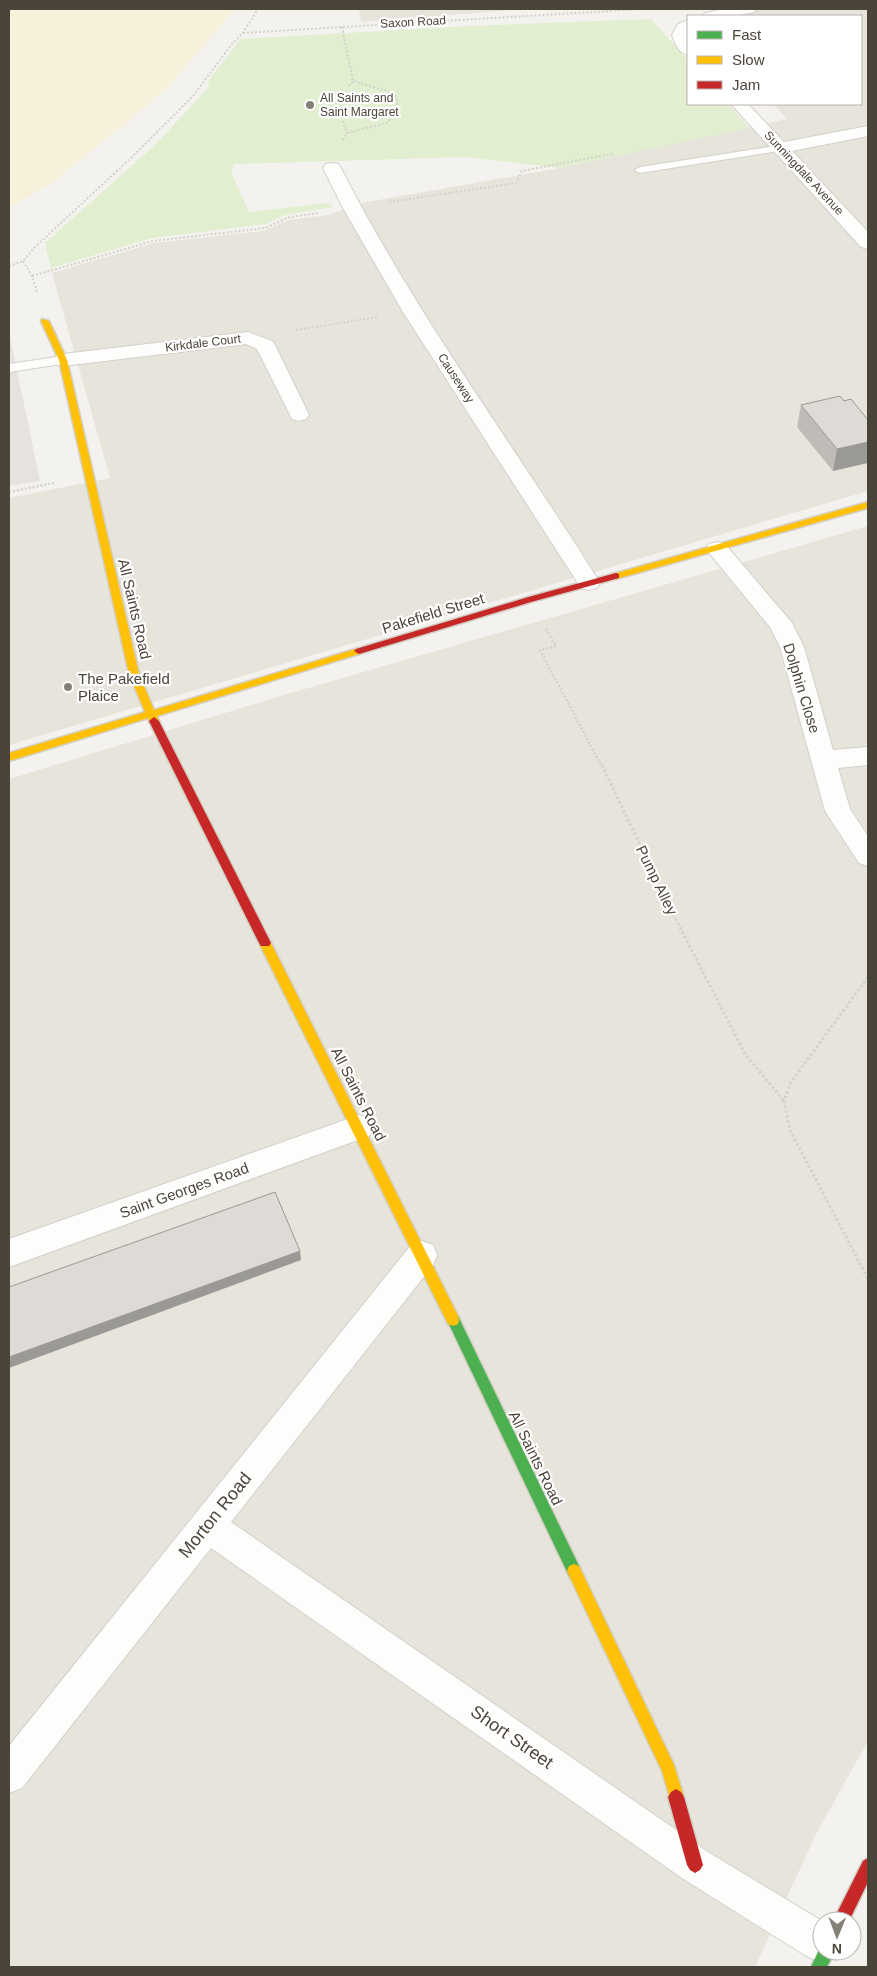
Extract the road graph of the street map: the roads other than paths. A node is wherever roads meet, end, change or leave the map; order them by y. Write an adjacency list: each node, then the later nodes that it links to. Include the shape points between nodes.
1 (748, 9): 2 (street)
2 (716, 15)
3 (687, 25): 4 (street, via 680,35)
4 (687, 49)
5 (740, 105): 7 (street, Sunningdale Avenue)
6 (868, 131): 7 (street)
7 (781, 148): 9 (lane); 10 (street, Sunningdale Avenue)
8 (332, 168): 17 (street, Causeway, via 413,312)
9 (640, 170)
10 (868, 243)
11 (45, 320): 12 (street, All Saints Road)
12 (63, 360): 13 (lane); 14 (street, Kirkdale Court, via 248,338 264,344); 18 (street, All Saints Road, via 134,674)
13 (9, 368)
14 (298, 415)
15 (868, 505): 16 (street, Pakefield Street)
16 (717, 549): 17 (street, Pakefield Street); 21 (street, Dolphin Close, via 780,623 792,647)
17 (589, 583): 18 (street, Pakefield Street)
18 (150, 713): 20 (street, Pakefield Street); 23 (street, All Saints Road)
19 (868, 756): 21 (street)
20 (9, 757)
21 (824, 760): 22 (street, Dolphin Close, via 838,811)
22 (868, 856)
23 (359, 1127): 24 (street, Saint Georges Road); 25 (street, All Saints Road)
24 (9, 1253)
25 (422, 1255): 26 (street, Morton Road); 28 (street, All Saints Road, via 669,1770)
26 (207, 1525): 27 (street, Morton Road); 28 (street, Short Street)
27 (9, 1775)
28 (695, 1865): 31 (street, Short Street)
29 (868, 1866): 30 (street)
30 (846, 1911)
31 (812, 1936)

